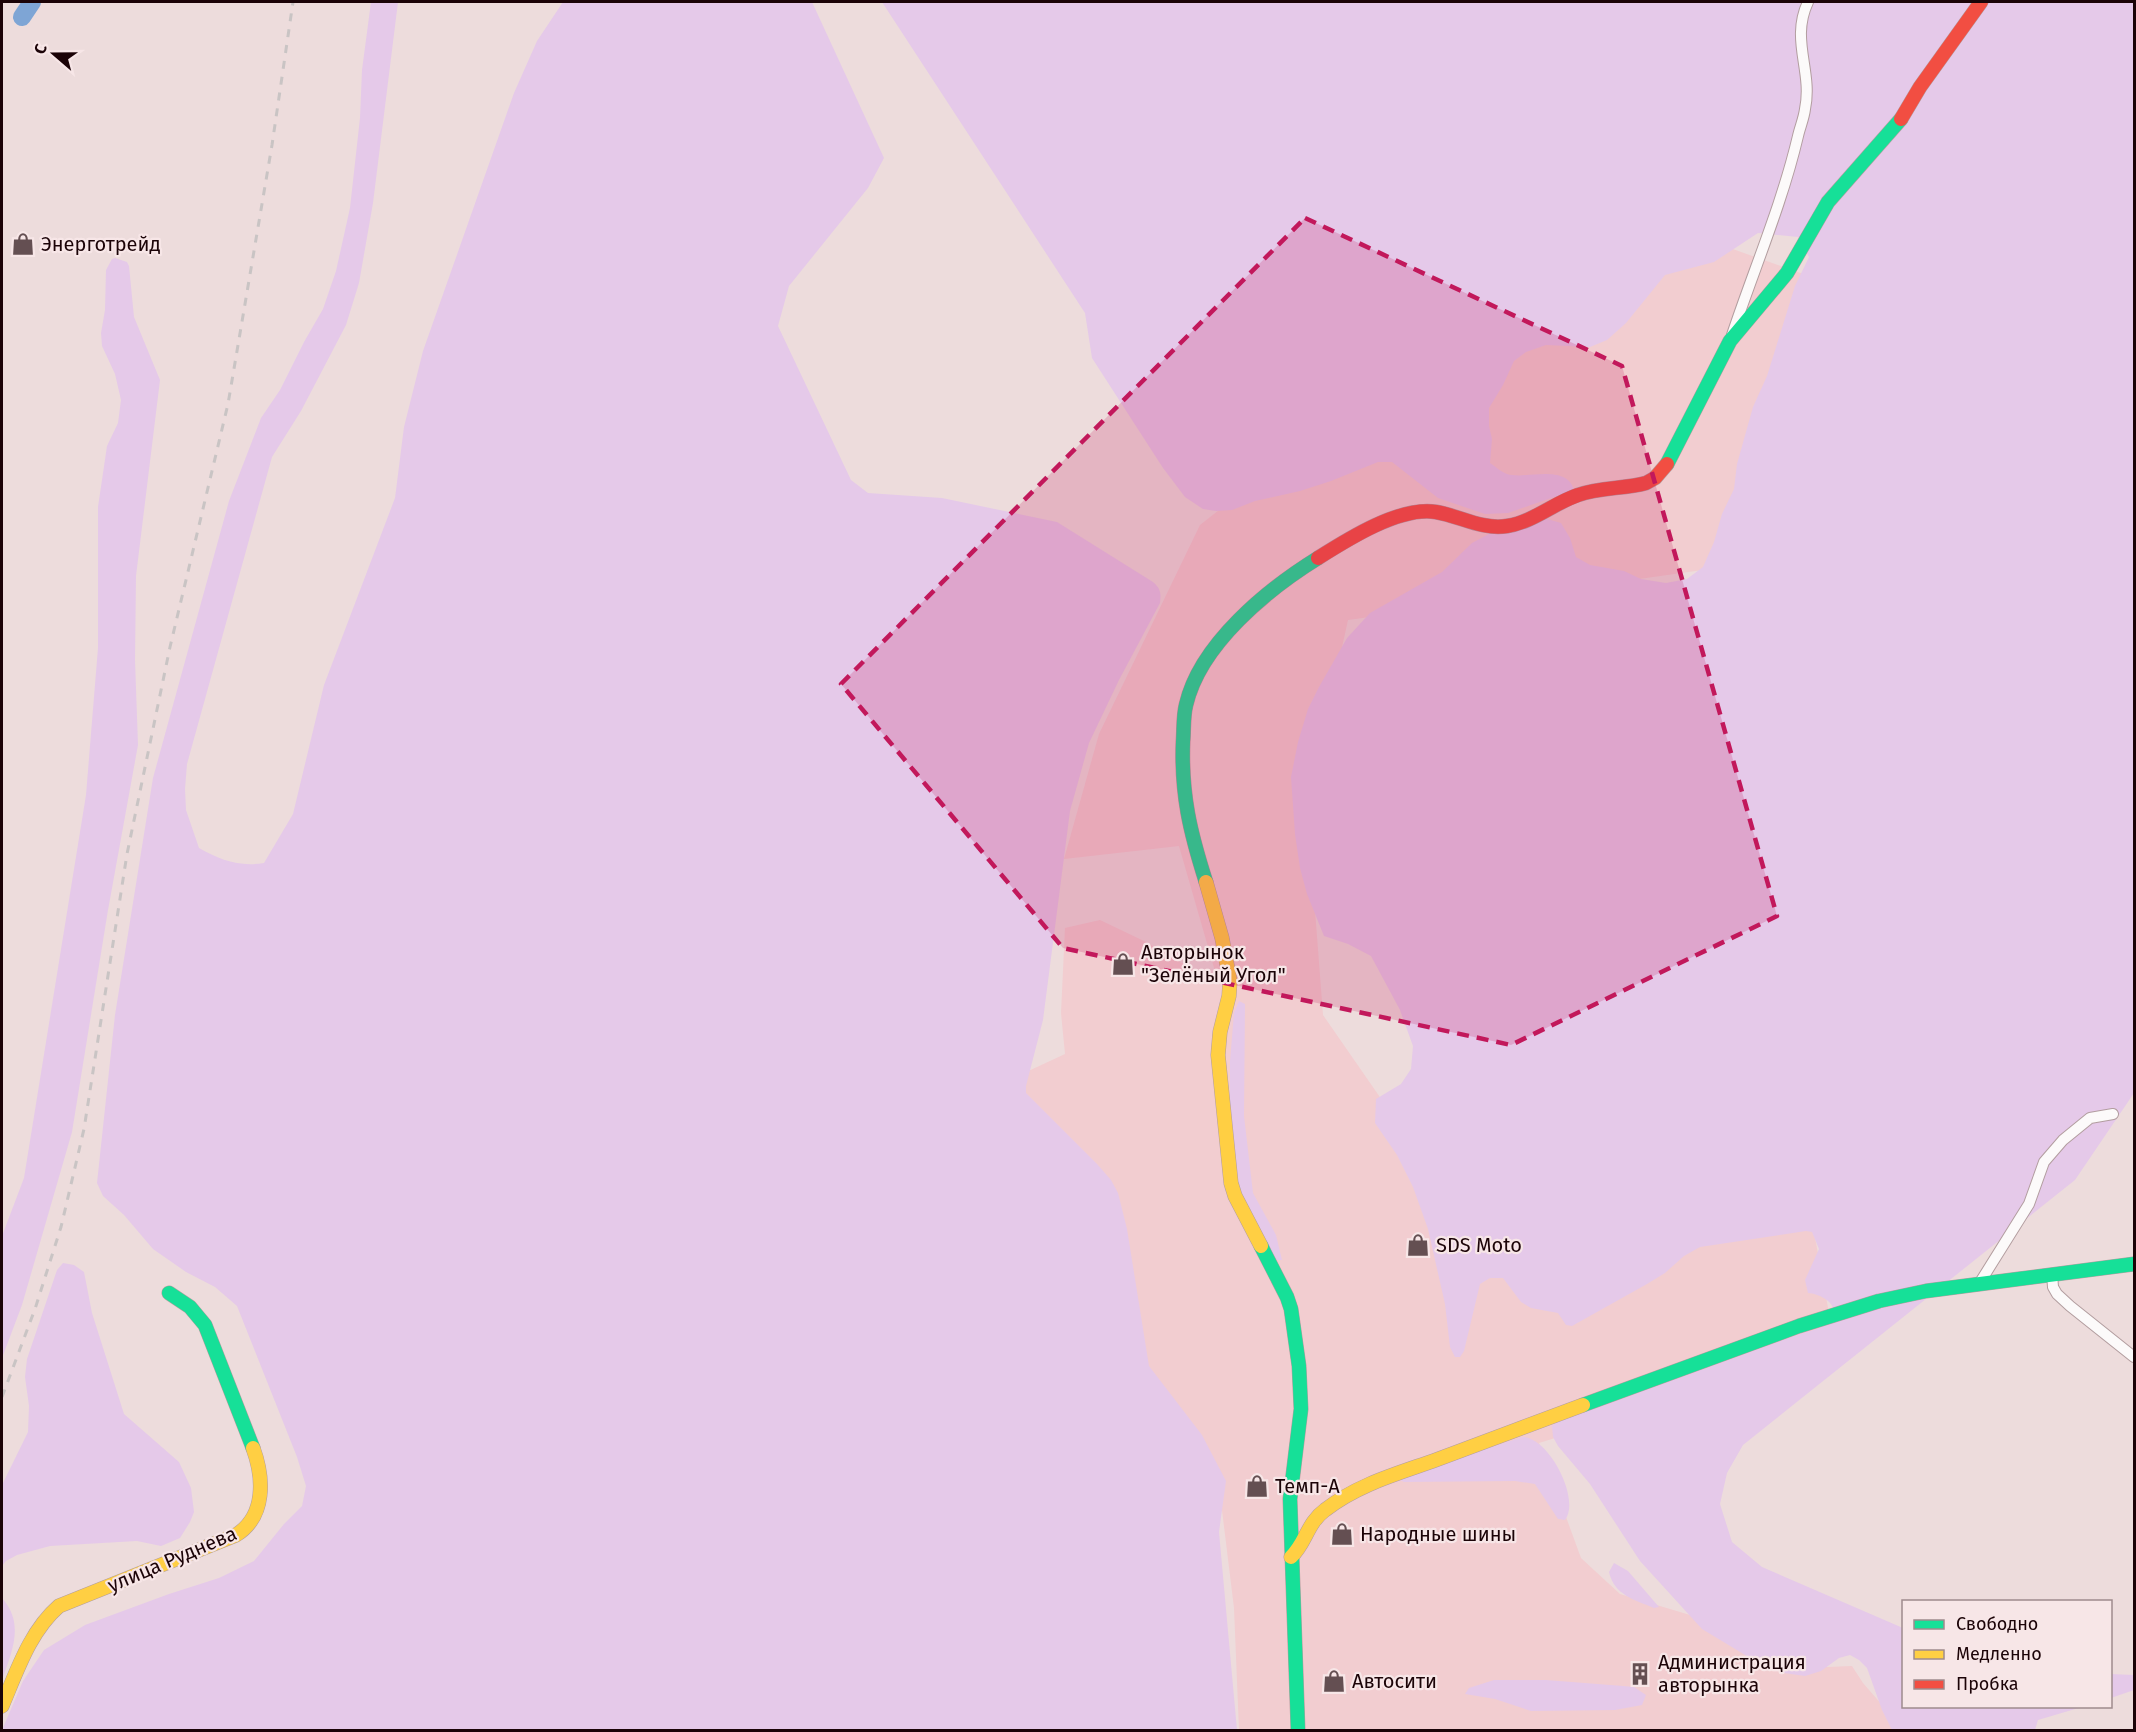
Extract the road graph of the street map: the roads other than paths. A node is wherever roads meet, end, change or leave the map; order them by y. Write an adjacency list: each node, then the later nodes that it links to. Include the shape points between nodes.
1 (1808, 2): 3 (street, via 1800,34 1806,108 1791,165)
2 (1981, 2): 3 (street, via 1901,119 1828,202 1787,273)
3 (1730, 341): 10 (street, via 1667,464 1652,481 1578,494 1523,521 1498,527 1421,511 1340,544 1257,602 1218,646 1191,690 1185,715 1184,789 1188,820 1230,981 1218,1064 1231,1183 1287,1297 1299,1366 1301,1408 1290,1499)
4 (2113, 1114): 7 (street, via 2091,1118 2063,1140 2044,1162 2029,1204)
5 (2134, 1264): 6 (street)
6 (2052, 1274): 7 (street); 9 (street, via 2057,1294)
7 (1979, 1284): 10 (street, via 1879,1301 1799,1326 1370,1484 1315,1519)
8 (169, 1293): 11 (street, улица Руднева, via 186,1302 205,1325 257,1459 262,1483 257,1512 236,1535 50,1611)
9 (2134, 1357)
10 (1291, 1557): 12 (street)
11 (2, 1706)
12 (1298, 1731)

